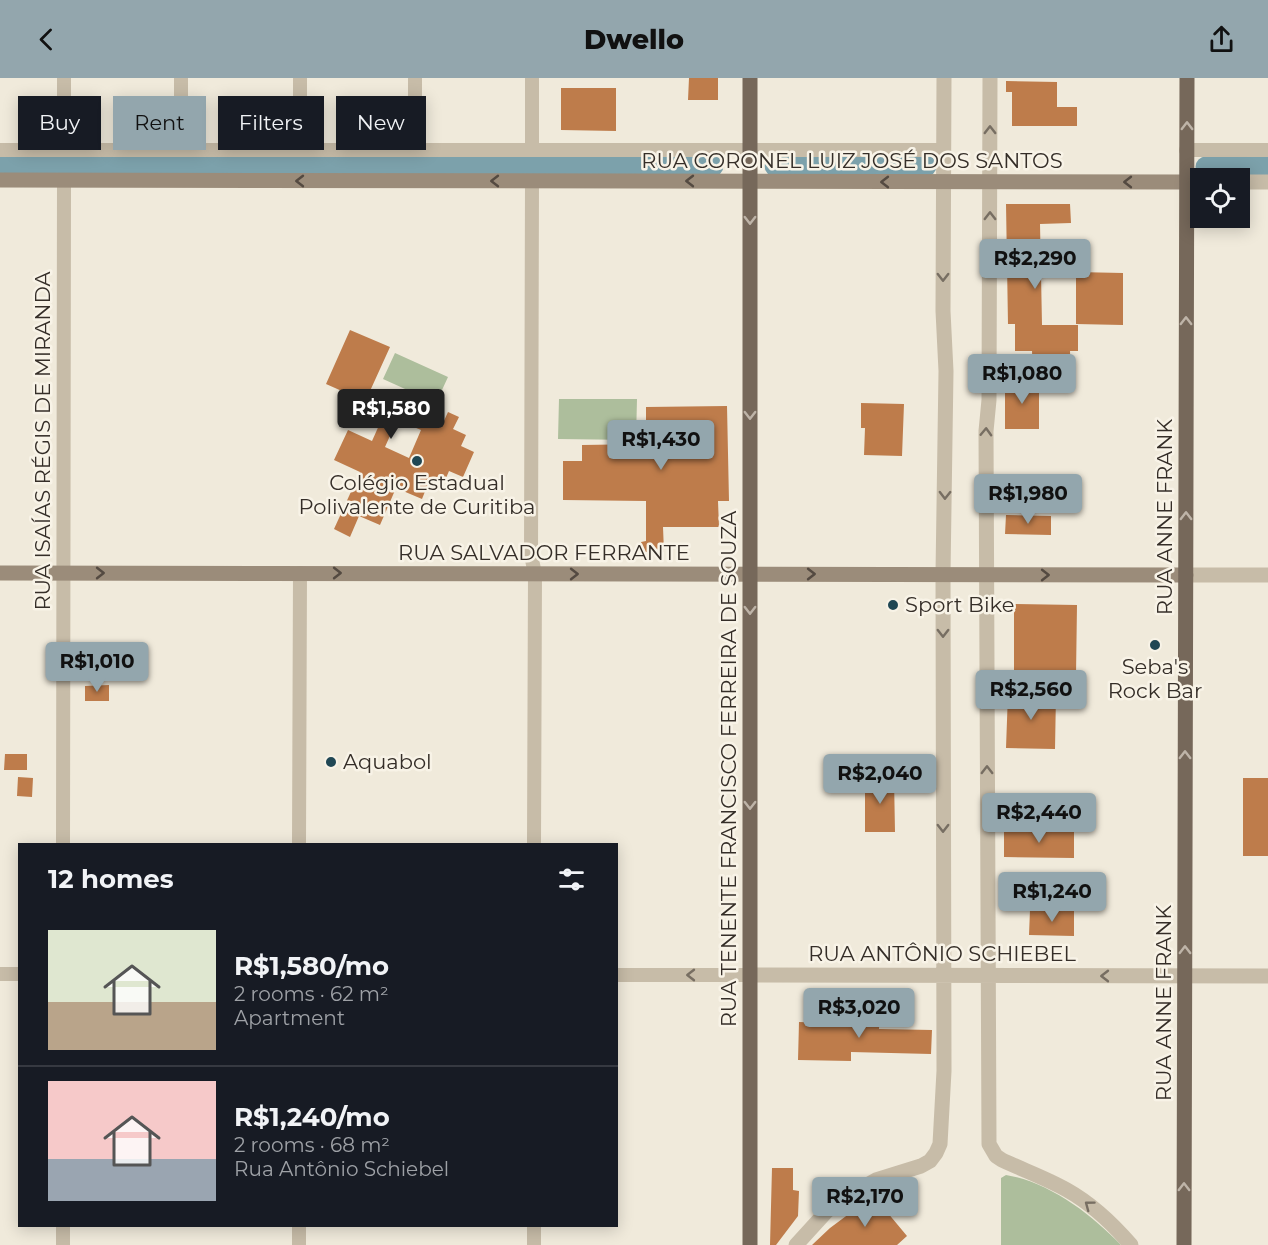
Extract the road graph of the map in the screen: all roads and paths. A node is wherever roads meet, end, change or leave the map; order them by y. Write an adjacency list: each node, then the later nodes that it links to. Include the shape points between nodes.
1 (64, 78): 10 (street)
2 (181, 78): 11 (street)
3 (300, 78): 12 (street)
4 (415, 78): 13 (street)
5 (532, 78): 17 (street)
6 (750, 78): 18 (main road, RUA TENENTE FRANCISCO FERREIRA DE SOUZA)
7 (944, 78): 19 (street)
8 (990, 78): 28 (street, one-way to 8)
9 (1186, 78): 20 (main road, RUA ANNE FRANK, one-way to 9)
10 (64, 96)
11 (181, 96)
12 (300, 96)
13 (415, 96)
14 (0, 150): 15 (street, RUA CORONEL LUIZ JOSÉ DOS SANTOS)
15 (18, 150)
16 (426, 150): 17 (street, RUA CORONEL LUIZ JOSÉ DOS SANTOS)
17 (532, 150): 18 (street, RUA CORONEL LUIZ JOSÉ DOS SANTOS)
18 (750, 150): 19 (street, RUA CORONEL LUIZ JOSÉ DOS SANTOS); 26 (main road, RUA TENENTE FRANCISCO FERREIRA DE SOUZA)
19 (944, 150): 27 (street)
20 (1186, 150): 21 (street); 22 (main road, RUA ANNE FRANK)
21 (1268, 150)
22 (1190, 168)
23 (0, 180): 24 (main road, RUA CORONEL LUIZ JOSÉ DOS SANTOS)
24 (64, 181): 25 (main road, RUA CORONEL LUIZ JOSÉ DOS SANTOS, one-way to 24); 34 (street, RUA ISAÍAS RÉGIS DE MIRANDA)
25 (532, 181): 26 (main road, RUA CORONEL LUIZ JOSÉ DOS SANTOS, one-way to 25); 36 (street, via 531,555)
26 (750, 182): 27 (main road, RUA CORONEL LUIZ JOSÉ DOS SANTOS, one-way to 26); 37 (main road, RUA TENENTE FRANCISCO FERREIRA DE SOUZA, one-way to 37)
27 (944, 182): 28 (main road, RUA CORONEL LUIZ JOSÉ DOS SANTOS); 38 (street, one-way to 38)
28 (990, 182): 29 (main road, RUA CORONEL LUIZ JOSÉ DOS SANTOS, one-way to 28); 39 (street, one-way to 28)
29 (1190, 182)
30 (1250, 182): 31 (street)
31 (1268, 182)
32 (1192, 228): 40 (main road, RUA ANNE FRANK, one-way to 32)
33 (0, 573): 34 (main road, RUA SALVADOR FERRANTE)
34 (64, 573): 35 (main road, RUA SALVADOR FERRANTE, one-way to 35); 42 (street, RUA ISAÍAS RÉGIS DE MIRANDA)
35 (300, 573): 36 (main road, RUA SALVADOR FERRANTE, one-way to 36); 43 (street)
36 (535, 574): 37 (main road, RUA SALVADOR FERRANTE, one-way to 37); 44 (street)
37 (750, 574): 38 (main road, RUA SALVADOR FERRANTE, one-way to 38); 48 (main road, RUA TENENTE FRANCISCO FERREIRA DE SOUZA, one-way to 48)
38 (943, 574): 39 (main road, RUA SALVADOR FERRANTE); 49 (street, one-way to 49)
39 (987, 575): 40 (main road, RUA SALVADOR FERRANTE, one-way to 40); 50 (street, one-way to 39)
40 (1186, 575): 41 (street, RUA SALVADOR FERRANTE); 51 (main road, RUA ANNE FRANK, one-way to 40)
41 (1268, 575)
42 (63, 843)
43 (299, 843)
44 (534, 843)
45 (0, 974): 46 (street)
46 (18, 974)
47 (618, 975): 48 (street, RUA ANTÔNIO SCHIEBEL, one-way to 47)
48 (750, 975): 49 (street, RUA ANTÔNIO SCHIEBEL); 59 (main road, RUA TENENTE FRANCISCO FERREIRA DE SOUZA)
49 (943, 975): 50 (street, RUA ANTÔNIO SCHIEBEL); 60 (street, via 944,1071 940,1144 936,1154 921,1166 876,1180 844,1198)
50 (988, 975): 51 (street, RUA ANTÔNIO SCHIEBEL, one-way to 50); 61 (street, one-way to 50, via 1085,1201 1002,1160 989,1144)
51 (1185, 976): 52 (street, RUA ANTÔNIO SCHIEBEL); 62 (main road, RUA ANNE FRANK, one-way to 51)
52 (1268, 976)
53 (63, 1227): 56 (street)
54 (299, 1227): 57 (street)
55 (534, 1227): 58 (street)
56 (63, 1245)
57 (299, 1245)
58 (534, 1245)
59 (750, 1245)
60 (796, 1245)
61 (1131, 1245)
62 (1184, 1245)

